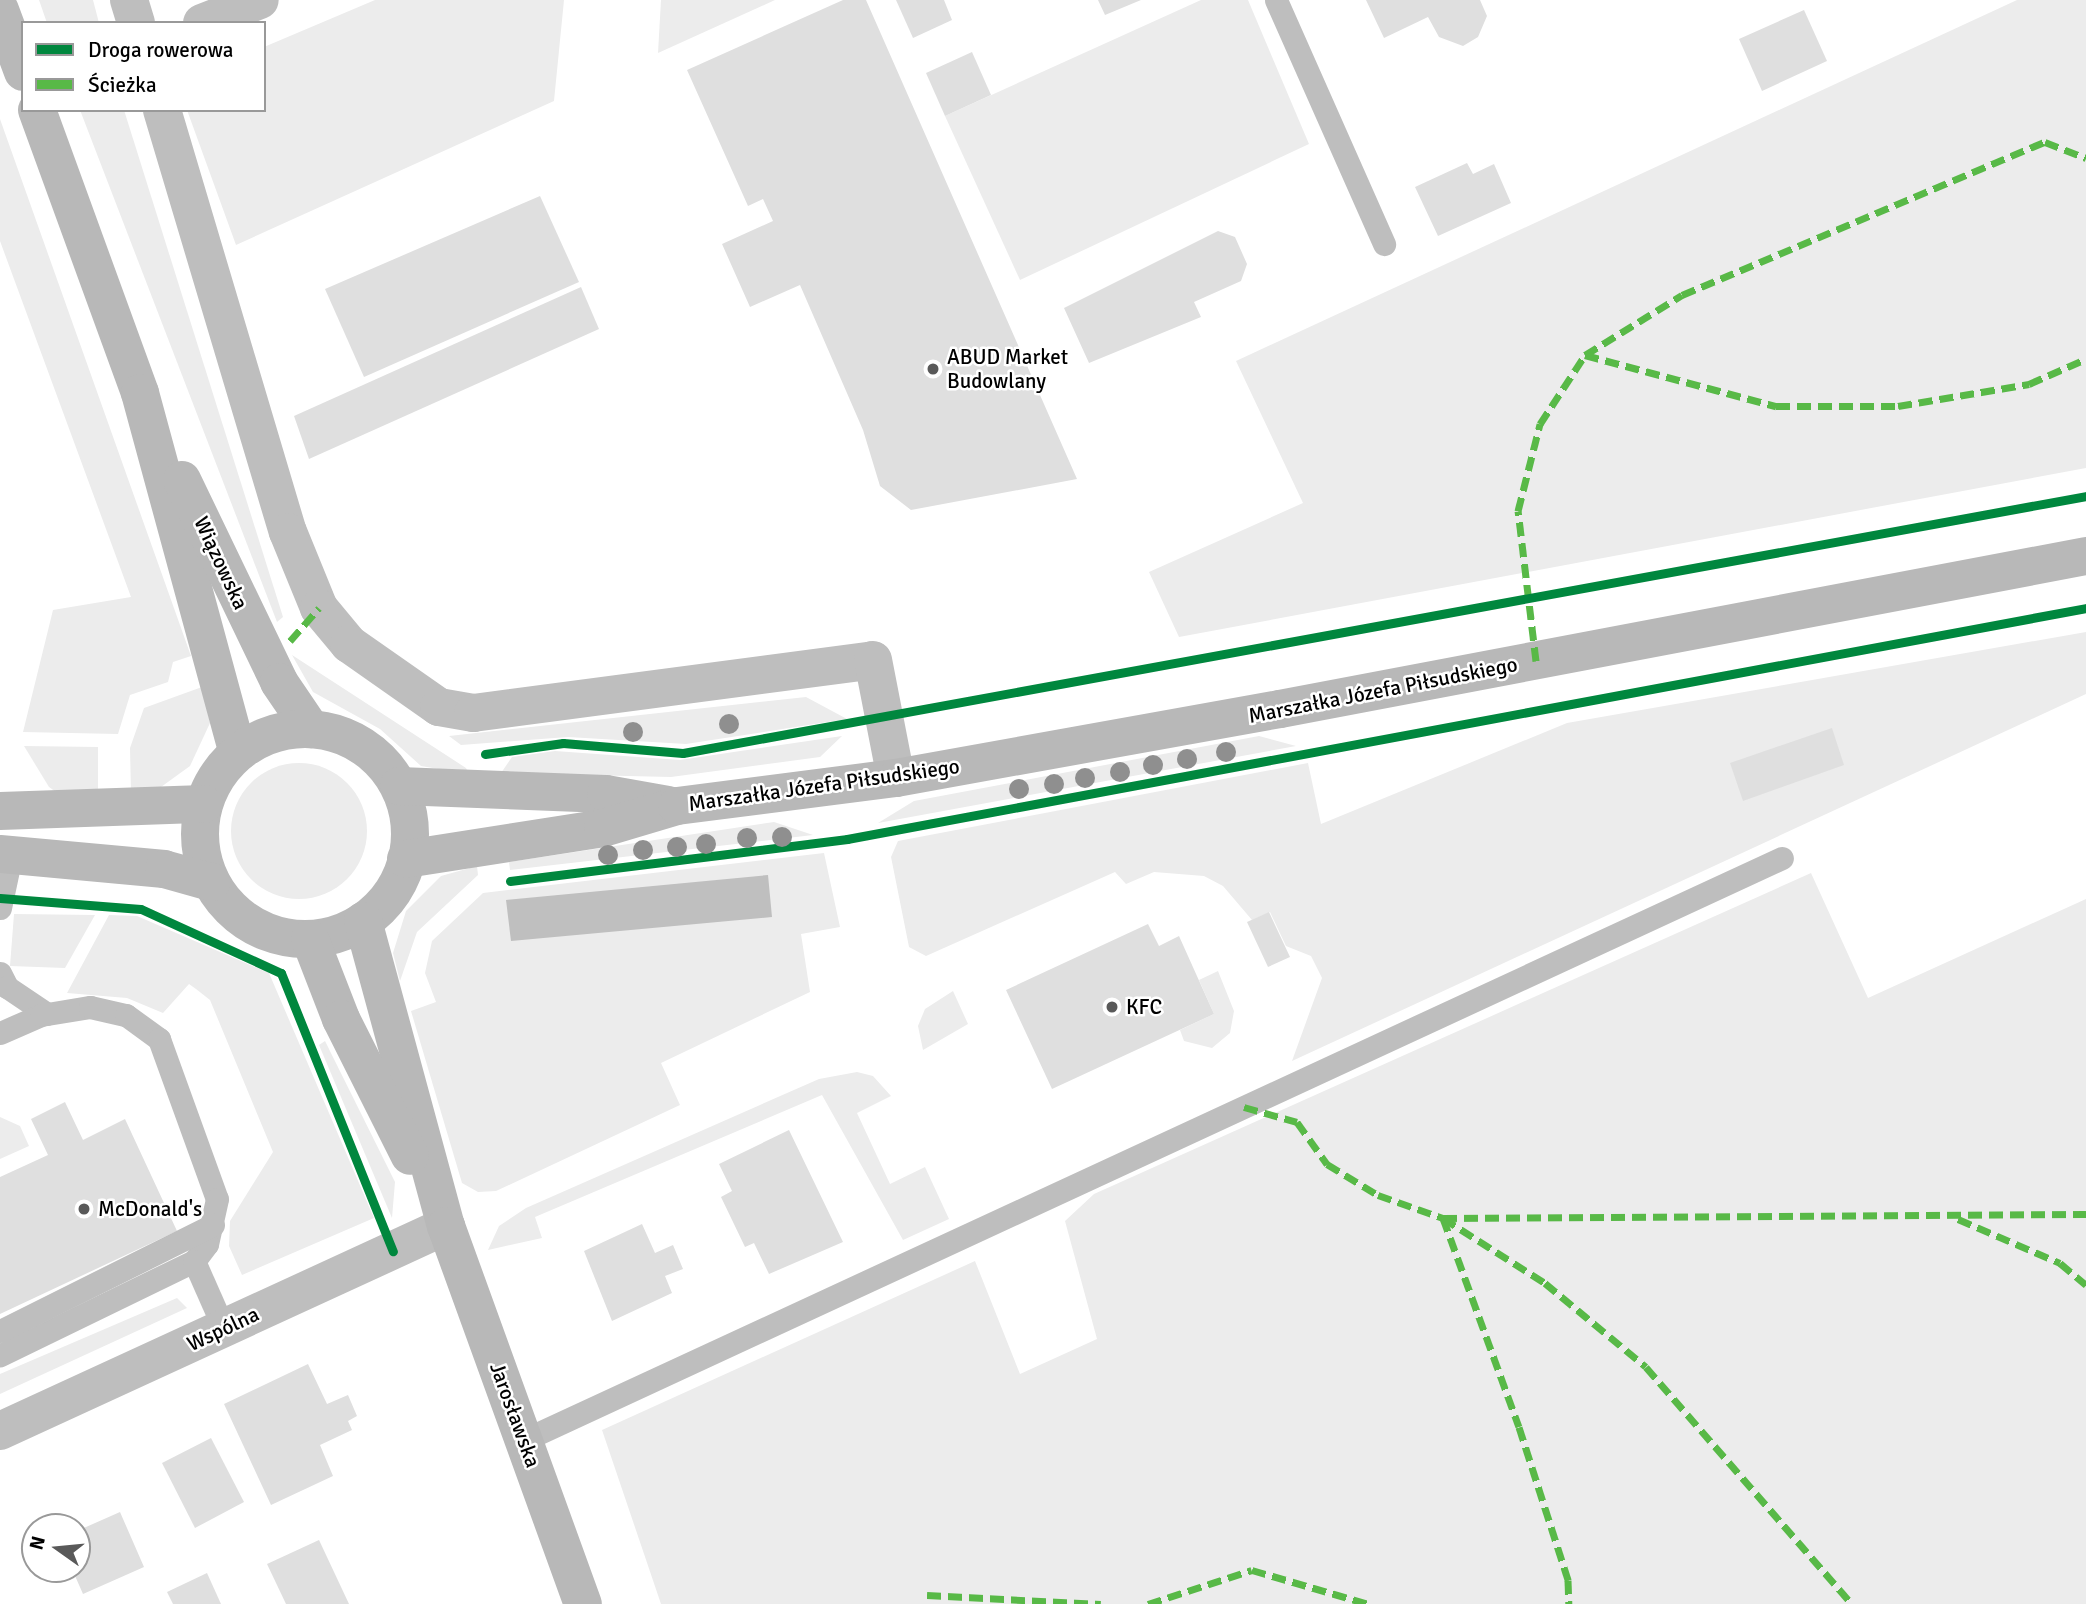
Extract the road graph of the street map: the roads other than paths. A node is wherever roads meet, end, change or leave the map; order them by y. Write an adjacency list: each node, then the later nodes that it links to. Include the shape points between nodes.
1 (129, 0): 5 (street)
2 (260, 0): 6 (street)
3 (1276, 0): 10 (lane)
4 (0, 10): 7 (main road)
5 (135, 21)
6 (207, 21)
7 (21, 67)
8 (38, 112): 11 (main road, Wiązowska)
9 (163, 112): 15 (street, via 288,532 319,608 349,644 439,707 473,713 873,660)
10 (1384, 244)
11 (140, 393): 13 (main road, Wiązowska, via 279,682); 14 (main road, Wiązowska)
12 (2086, 556): 15 (main road, Marszałka Józefa Piłsudskiego)
13 (311, 729): 14 (main road, via 272,734); 16 (main road, via 346,736 377,757)
14 (238, 753): 17 (main road)
15 (896, 778): 18 (main road, Marszałka Józefa Piłsudskiego)
16 (399, 786): 18 (main road, Marszałka Józefa Piłsudskiego, via 606,794); 22 (main road, via 411,820)
17 (204, 804): 19 (main road); 23 (main road, via 200,844)
18 (677, 806): 22 (main road, Marszałka Józefa Piłsudskiego, via 603,828)
19 (0, 811)
20 (5, 855): 23 (main road, via 164,869); 24 (lane)
21 (1782, 858): 37 (lane)
22 (406, 859): 25 (main road, via 386,901)
23 (211, 882): 26 (main road, via 253,925)
24 (0, 908)
25 (363, 921): 26 (main road, via 339,935); 31 (main road, Jarosławska)
26 (310, 939): 31 (main road, Jarosławska, via 341,1018)
27 (0, 974): 28 (lane, via 7,987)
28 (47, 1014): 29 (lane); 30 (lane, via 90,1007 126,1015 159,1039 217,1199)
29 (0, 1033)
30 (213, 1225): 32 (lane); 34 (lane)
31 (446, 1226): 33 (street, Wspólna); 37 (main road, Jarosławska)
32 (194, 1261): 33 (lane); 35 (lane)
33 (225, 1329): 36 (street, Wspólna)
34 (0, 1331)
35 (0, 1355)
36 (0, 1431)
37 (524, 1440): 38 (main road, Jarosławska)
38 (583, 1604)

